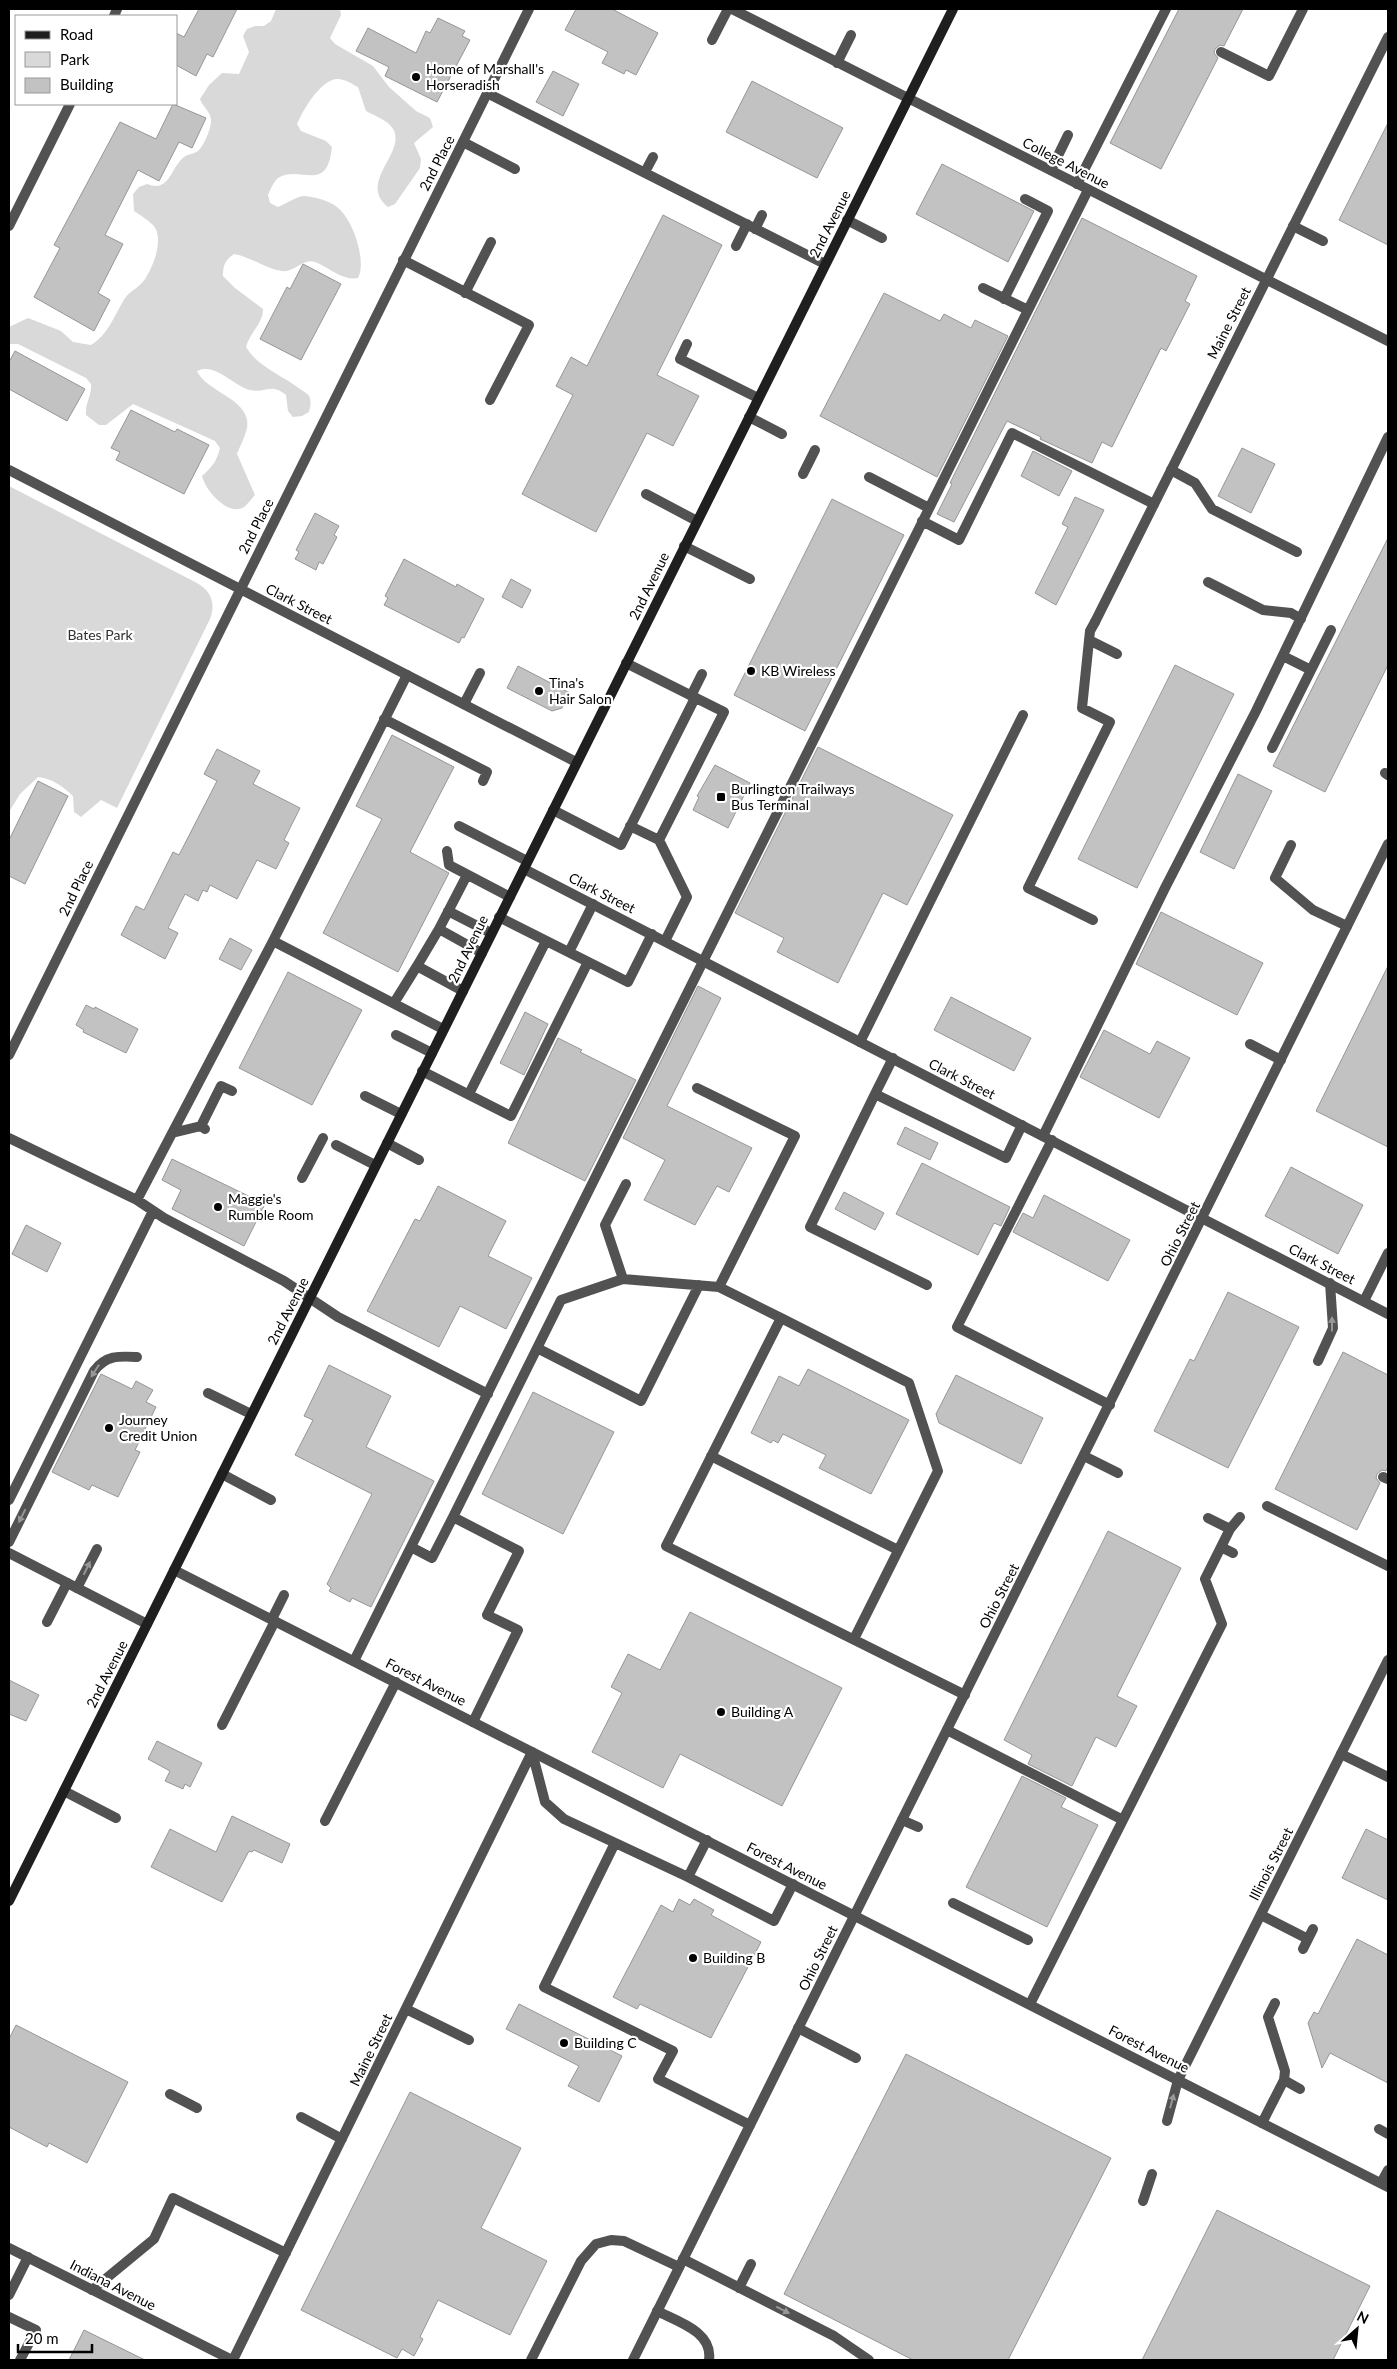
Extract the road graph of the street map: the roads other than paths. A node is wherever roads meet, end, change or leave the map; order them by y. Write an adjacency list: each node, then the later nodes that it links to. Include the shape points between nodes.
1 (529, 9): 12 (street, 2nd Place)
2 (728, 9): 9 (street)
3 (732, 9): 11 (street, College Avenue)
4 (953, 9): 13 (main road, 2nd Avenue)
5 (1166, 9): 21 (street)
6 (1303, 9): 10 (street, via 1269,76)
7 (852, 35): 11 (street)
8 (1388, 39): 28 (street, Maine Street)
9 (712, 40)
10 (1221, 52)
11 (837, 63): 13 (street, College Avenue)
12 (487, 93): 16 (street, 2nd Place); 20 (street)
13 (907, 98): 19 (street, College Avenue); 25 (main road, 2nd Avenue)
14 (70, 105): 26 (street)
15 (1068, 136): 19 (street)
16 (463, 142): 18 (street); 33 (street, 2nd Place)
17 (652, 157): 20 (street)
18 (515, 169)
19 (1050, 170): 21 (street, College Avenue)
20 (644, 172): 27 (street)
21 (1077, 184): 22 (street, College Avenue)
22 (1088, 190): 35 (street, College Avenue); 39 (street)
23 (1025, 199): 38 (street, via 1048,211)
24 (762, 215): 27 (street)
25 (847, 220): 29 (street); 34 (main road, 2nd Avenue)
26 (9, 226)
27 (751, 226): 32 (street); 34 (street)
28 (1293, 226): 31 (street); 35 (street, Maine Street)
29 (882, 238)
30 (492, 242): 37 (street)
31 (1323, 242)
32 (736, 246)
33 (403, 260): 37 (street); 61 (street, 2nd Place)
34 (825, 264): 42 (main road, 2nd Avenue)
35 (1266, 280): 40 (street, College Avenue); 49 (street, Maine Street)
36 (982, 288): 38 (street)
37 (466, 293): 43 (street, via 529,325)
38 (1004, 299): 39 (street)
39 (1028, 310): 54 (street)
40 (1388, 341)
41 (687, 344): 42 (street, via 680,359)
42 (758, 398): 44 (main road, 2nd Avenue)
43 (490, 400)
44 (749, 417): 45 (street); 55 (main road, 2nd Avenue)
45 (782, 434)
46 (1388, 437): 62 (street)
47 (815, 450): 50 (street)
48 (9, 470): 61 (street, Clark Street)
49 (1171, 470): 53 (street, Maine Street); 58 (street, via 1195,483 1212,509)
50 (803, 474)
51 (869, 477): 54 (street)
52 (646, 494): 55 (street)
53 (1154, 504): 56 (street, via 1012,433 959,540); 64 (street, Maine Street, via 1090,631)
54 (929, 508): 56 (street)
55 (697, 521): 57 (main road, 2nd Avenue)
56 (922, 521): 102 (street, via 842,691)
57 (684, 546): 59 (street); 67 (main road, 2nd Avenue)
58 (1297, 552)
59 (750, 579)
60 (1208, 582): 62 (street, via 1263,610 1291,613)
61 (240, 589): 71 (street, Clark Street); 112 (street, 2nd Place)
62 (1301, 619): 66 (street)
63 (1331, 630): 68 (street)
64 (1089, 640): 65 (street); 92 (street, Maine Street, via 1082,708 1110,722 1028,888)
65 (1117, 654)
66 (1283, 656): 68 (street); 126 (street)
67 (626, 663): 72 (street); 77 (main road, 2nd Avenue)
68 (1311, 670): 76 (street)
69 (480, 672): 73 (street)
70 (702, 674): 72 (street)
71 (406, 675): 73 (street, Clark Street); 75 (street)
72 (693, 697): 81 (street); 82 (street, via 724,712)
73 (464, 704): 77 (street, Clark Street)
74 (1023, 715): 109 (street)
75 (384, 719): 78 (street, via 487,772); 97 (street)
76 (1272, 748)
77 (576, 762): 79 (main road, 2nd Avenue)
78 (483, 781)
79 (552, 810): 81 (street, via 621,845); 86 (main road, 2nd Avenue)
80 (459, 826): 86 (street, Clark Street)
81 (630, 826): 82 (street)
82 (659, 840): 99 (street, via 687,897)
83 (1388, 844): 93 (street, Ohio Street)
84 (1291, 845): 93 (street, via 1275,878 1313,910)
85 (447, 851): 87 (street, via 449,865)
86 (525, 865): 88 (main road, 2nd Avenue); 89 (street, Clark Street)
87 (467, 875): 88 (street); 90 (street)
88 (510, 897): 91 (main road, 2nd Avenue)
89 (593, 904): 96 (street, Clark Street); 100 (street)
90 (448, 911): 94 (street); 95 (street)
91 (499, 917): 95 (main road, 2nd Avenue); 98 (street)
92 (1092, 920)
93 (1347, 926): 114 (street, Ohio Street)
94 (439, 929): 101 (street); 104 (street)
95 (491, 933): 101 (main road, 2nd Avenue)
96 (652, 934): 99 (street, Clark Street); 103 (street, via 628,982)
97 (273, 941): 106 (street); 123 (street)
98 (546, 941): 100 (street); 118 (street)
99 (665, 941): 102 (street, Clark Street)
100 (569, 952): 103 (street)
101 (482, 953): 105 (main road, 2nd Avenue)
102 (702, 960): 109 (street, Clark Street); 137 (street)
103 (588, 962): 118 (street, via 511,1116)
104 (417, 966): 105 (street); 106 (street)
105 (463, 991): 107 (main road, 2nd Avenue)
106 (394, 1003): 107 (street)
107 (444, 1029): 111 (main road, 2nd Avenue)
108 (396, 1035): 111 (street)
109 (860, 1042): 113 (street, Clark Street)
110 (1250, 1044): 114 (street)
111 (432, 1053): 115 (main road, 2nd Avenue)
112 (9, 1055)
113 (893, 1058): 119 (street); 122 (street, Clark Street)
114 (1281, 1060): 135 (street, Ohio Street)
115 (422, 1071): 118 (street); 121 (main road, 2nd Avenue)
116 (698, 1088): 143 (street, via 795,1136)
117 (232, 1091): 123 (street, via 221,1086 203,1127)
118 (469, 1094)
119 (875, 1094): 122 (street, via 1006,1158); 141 (street, via 810,1227)
120 (365, 1096): 121 (street)
121 (401, 1114): 127 (main road, 2nd Avenue)
122 (1022, 1125): 126 (street, Clark Street)
123 (172, 1133): 133 (street)
124 (9, 1138): 133 (street)
125 (323, 1138): 131 (street)
126 (1047, 1138): 135 (street, Clark Street); 153 (street, via 957,1327)
127 (387, 1143): 129 (street); 130 (main road, 2nd Avenue)
128 (336, 1145): 130 (street)
129 (419, 1160)
130 (376, 1165): 144 (main road, 2nd Avenue)
131 (302, 1178)
132 (626, 1184): 139 (street, via 605,1225)
133 (137, 1200): 134 (street)
134 (153, 1211): 144 (street, via 284,1281); 159 (street)
135 (1203, 1218): 140 (street, Clark Street); 153 (street, Ohio Street)
136 (557, 1229): 137 (street)
137 (567, 1235): 152 (street)
138 (1388, 1253): 145 (street)
139 (623, 1279): 142 (street); 148 (street, via 561,1300)
140 (1330, 1283): 145 (street, Clark Street); 150 (street, one-way to 140, via 1333,1328)
141 (927, 1285)
142 (699, 1286): 143 (street); 148 (street, via 641,1401)
143 (719, 1287): 147 (street)
144 (309, 1299): 152 (street); 154 (main road, 2nd Avenue)
145 (1364, 1301): 146 (street, Clark Street)
146 (1388, 1314)
147 (780, 1318): 155 (street); 170 (street, via 909,1383 938,1470)
148 (537, 1348): 162 (street)
149 (138, 1358): 166 (street, one-way to 166, via 107,1358 94,1371)
150 (1318, 1361)
151 (208, 1393): 154 (street)
152 (488, 1394): 167 (street)
153 (1110, 1405): 156 (street, Ohio Street)
154 (252, 1414): 158 (main road, 2nd Avenue)
155 (711, 1456): 170 (street); 181 (street, via 666,1546)
156 (1084, 1456): 157 (street); 185 (street, Ohio Street)
157 (1118, 1473)
158 (222, 1474): 160 (street); 174 (main road, 2nd Avenue)
159 (9, 1500)
160 (271, 1500)
161 (1267, 1506): 173 (street)
162 (452, 1517): 167 (street, via 432,1558); 186 (street, via 519,1551 487,1615 518,1630)
163 (1240, 1517): 165 (street)
164 (1208, 1518): 165 (street)
165 (1230, 1529): 168 (street)
166 (9, 1542)
167 (411, 1547): 183 (street)
168 (1221, 1547): 172 (street); 195 (street, via 1205,1579 1222,1624)
169 (97, 1549): 176 (street, one-way to 169)
170 (898, 1550): 181 (street)
171 (9, 1553): 175 (street)
172 (1233, 1553)
173 (1388, 1566)
174 (174, 1570): 178 (street, Forest Avenue); 180 (main road, 2nd Avenue)
175 (67, 1582): 176 (street); 179 (street)
176 (77, 1588): 180 (street)
177 (284, 1595): 178 (street)
178 (274, 1620): 183 (street, Forest Avenue); 187 (street)
179 (47, 1622)
180 (147, 1624): 192 (main road, 2nd Avenue)
181 (854, 1639): 185 (street)
182 (1388, 1660): 190 (street, Illinois Street)
183 (354, 1661): 184 (street, Forest Avenue)
184 (396, 1682): 186 (street, Forest Avenue); 196 (street)
185 (964, 1695): 188 (street, Ohio Street)
186 (473, 1722): 189 (street, Forest Avenue)
187 (222, 1725)
188 (946, 1730): 194 (street, Ohio Street); 195 (street)
189 (532, 1752): 198 (street, Forest Avenue); 199 (street, via 545,1802 564,1819); 212 (street, Maine Street)
190 (1341, 1754): 191 (street); 205 (street, Illinois Street)
191 (1388, 1777)
192 (64, 1791): 193 (street); 202 (main road, 2nd Avenue)
193 (116, 1818)
194 (902, 1820): 197 (street); 204 (street, Ohio Street)
195 (1123, 1820): 211 (street)
196 (325, 1821)
197 (918, 1827)
198 (707, 1840): 200 (street); 201 (street, Forest Avenue)
199 (615, 1843): 200 (street); 224 (street, via 544,1987 673,2051 658,2079)
200 (688, 1877): 201 (street, via 774,1921)
201 (793, 1884): 204 (street, Forest Avenue)
202 (9, 1901)
203 (953, 1903): 208 (street)
204 (854, 1915): 211 (street, Forest Avenue); 213 (street, Ohio Street)
205 (1261, 1915): 207 (street); 216 (street, Illinois Street)
206 (1313, 1928): 207 (street)
207 (1308, 1939): 209 (street)
208 (1028, 1940)
209 (1303, 1949)
210 (1275, 2003): 217 (street, via 1268,2016 1285,2071)
211 (1030, 2004): 216 (street, Forest Avenue)
212 (406, 2009): 214 (street); 225 (street, Maine Street)
213 (798, 2028): 215 (street); 224 (street, Ohio Street)
214 (469, 2040)
215 (856, 2058)
216 (1178, 2080): 222 (street, Illinois Street, one-way to 216); 223 (street, Forest Avenue)
217 (1284, 2080): 218 (street); 223 (street)
218 (1300, 2089)
219 (170, 2094): 220 (street)
220 (197, 2108)
221 (301, 2118): 225 (street)
222 (1167, 2121)
223 (1262, 2123): 228 (street, Forest Avenue)
224 (750, 2125): 233 (street, Ohio Street)
225 (342, 2139): 231 (street, Maine Street)
226 (1388, 2170): 228 (street)
227 (1152, 2174): 229 (street)
228 (1385, 2185)
229 (1143, 2201)
230 (9, 2248): 232 (street, Indiana Avenue)
231 (286, 2253): 236 (street, via 174,2198 154,2239); 241 (street, Maine Street)
232 (28, 2257): 236 (street, Indiana Avenue); 237 (street)
233 (681, 2263): 235 (street); 238 (street, Ohio Street); 242 (street, via 624,2241 596,2244 580,2261)
234 (751, 2264): 235 (street)
235 (739, 2288): 245 (street, one-way to 245, via 834,2336)
236 (92, 2290): 241 (street, Indiana Avenue)
237 (9, 2295)
238 (658, 2311): 243 (street, Ohio Street); 244 (street, via 705,2339)
239 (9, 2317): 240 (street, via 36,2330)
240 (20, 2360)
241 (232, 2360)
242 (531, 2360)
243 (633, 2360)
244 (710, 2360)
245 (869, 2360)

